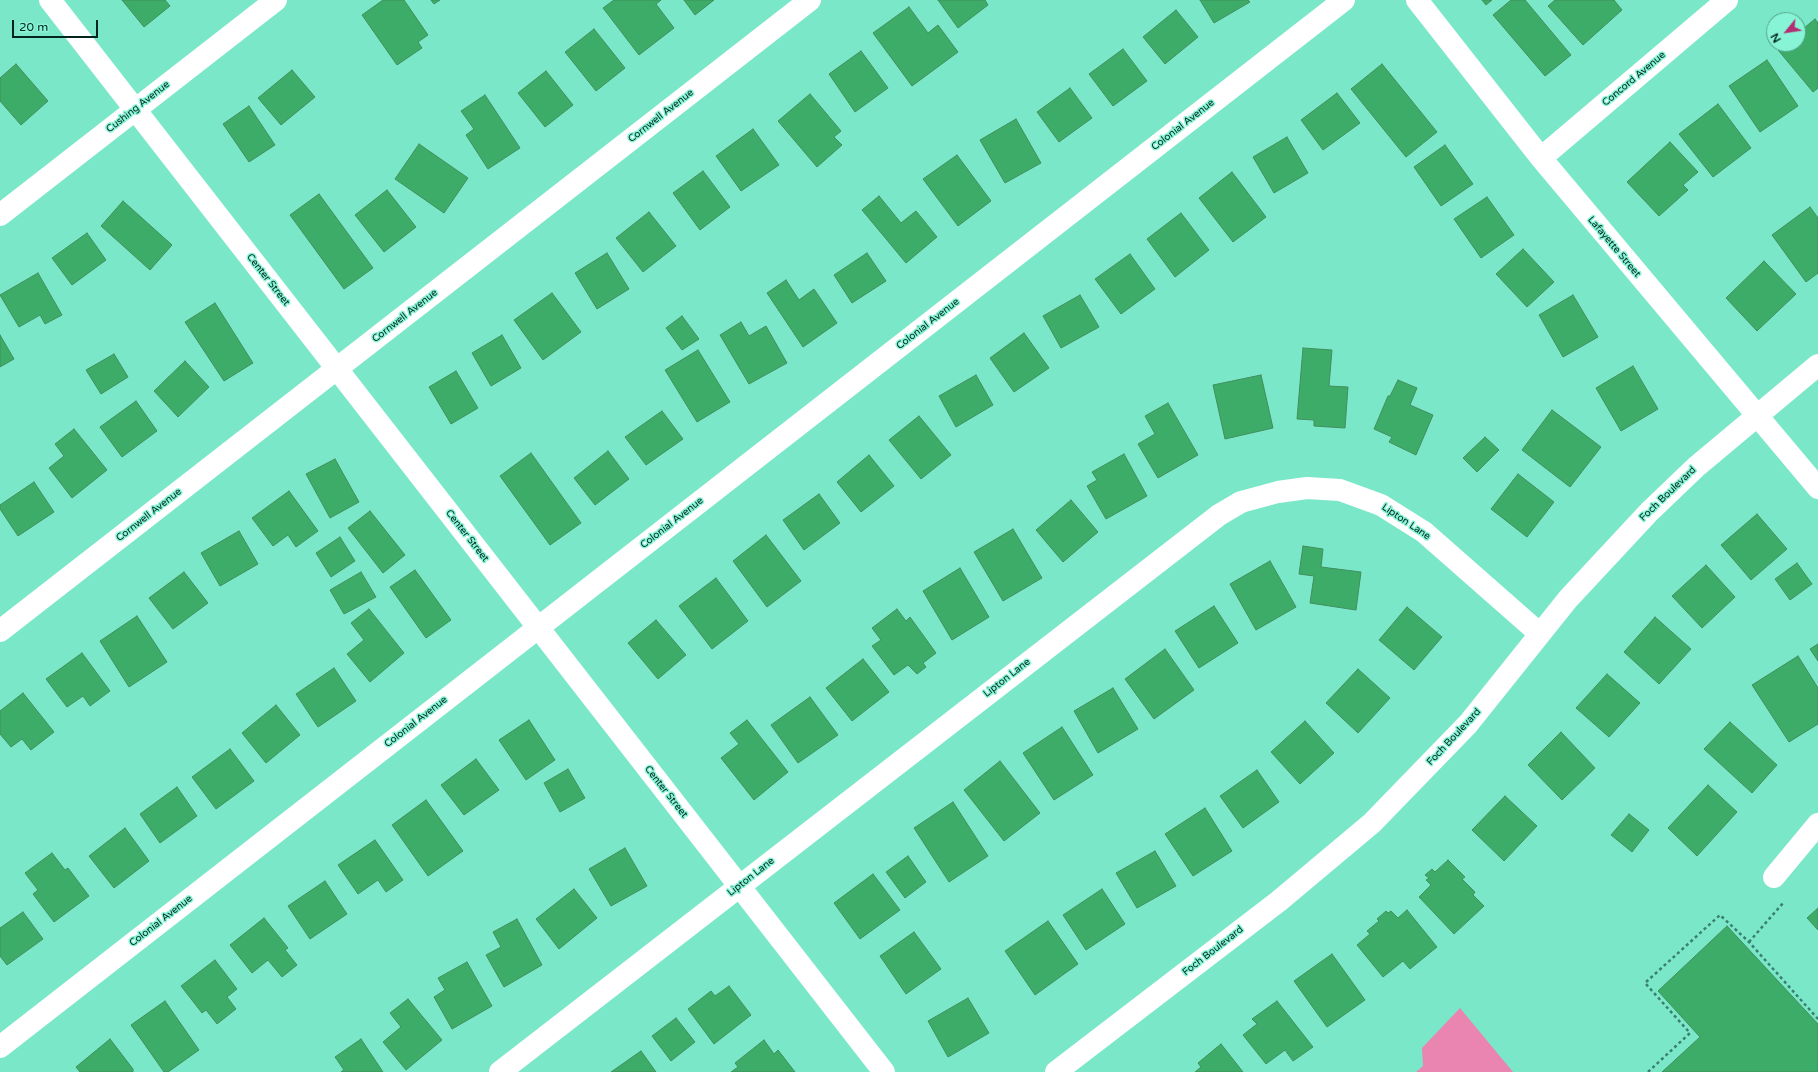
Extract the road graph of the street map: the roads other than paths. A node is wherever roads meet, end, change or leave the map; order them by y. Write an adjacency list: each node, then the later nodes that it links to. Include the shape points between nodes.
1 (50, 0): 7 (street, Center Street)
2 (276, 0): 7 (street, Cushing Avenue)
3 (810, 0): 11 (street, Cornwell Avenue)
4 (1344, 0): 14 (street, Colonial Avenue)
5 (1417, 0): 8 (street, Lafayette Street)
6 (1727, 0): 8 (street, Concord Avenue)
7 (136, 109): 9 (street, Cushing Avenue); 11 (street, Center Street)
8 (1541, 158): 12 (street, Lafayette Street)
9 (0, 215)
10 (1818, 365): 12 (street, Foch Boulevard)
11 (337, 368): 14 (street, Center Street); 15 (street, Cornwell Avenue)
12 (1757, 417): 13 (street, Lafayette Street); 16 (street, Foch Boulevard, via 1696,467 1649,512 1568,599)
13 (1818, 488)
14 (538, 627): 19 (street, Center Street); 20 (street, Colonial Avenue)
15 (0, 631)
16 (1540, 634): 19 (street, Lipton Lane, via 1424,532 1381,505 1340,490 1307,488 1278,492 1241,502 1219,515); 23 (street, Foch Boulevard, via 1468,724 1372,823 1279,901)
17 (1818, 824): 18 (street)
18 (1774, 877)
19 (739, 886): 21 (street, Lipton Lane); 22 (street, Center Street)
20 (0, 1047)
21 (500, 1072)
22 (884, 1072)
23 (1056, 1072)

